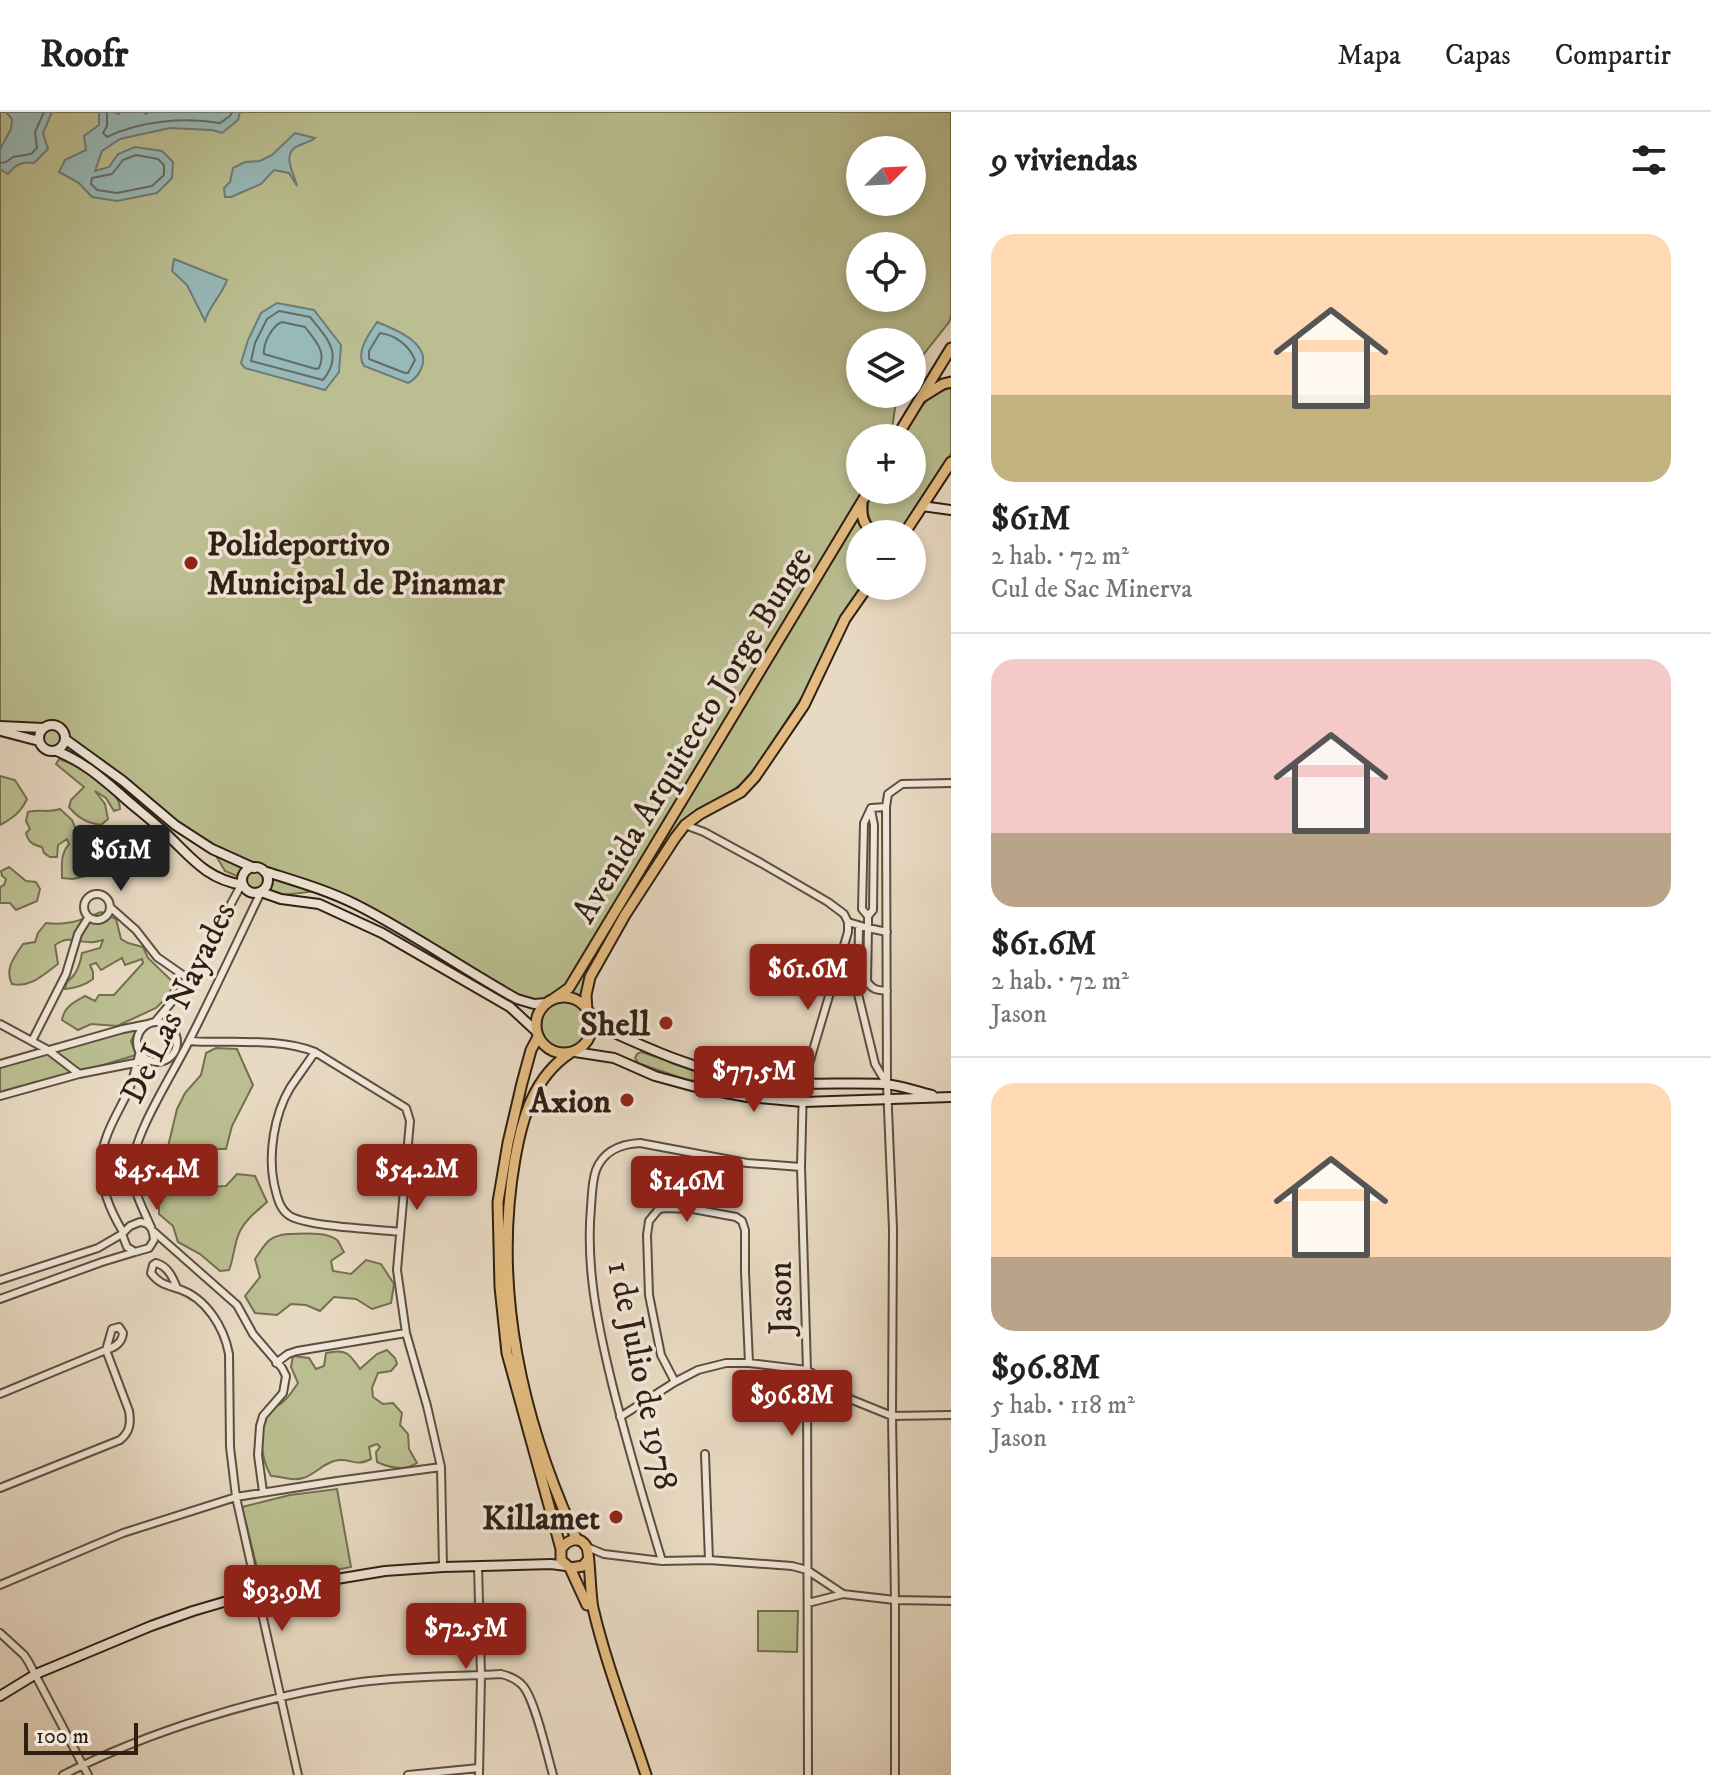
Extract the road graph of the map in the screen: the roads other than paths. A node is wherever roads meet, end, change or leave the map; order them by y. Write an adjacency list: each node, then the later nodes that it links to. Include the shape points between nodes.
1 (951, 348): 3 (main road)
2 (951, 382): 4 (main road)
3 (926, 388)
4 (926, 395)
5 (951, 464): 7 (main road)
6 (862, 504): 31 (main road, Avenida Arquitecto Jorge Bunge, via 569,988)
7 (922, 506): 8 (main road); 9 (main road)
8 (951, 510)
9 (912, 520)
10 (858, 600): 18 (main road, Avenida Arquitecto Jorge Bunge, via 804,705 755,777 741,792)
11 (0, 728): 12 (main road); 14 (main road)
12 (43, 728): 13 (main road, via 59,727); 14 (main road)
13 (65, 739): 15 (main road); 19 (main road, via 175,825)
14 (39, 741): 15 (main road, via 44,749)
15 (57, 751): 21 (main road, via 103,777 199,866)
16 (951, 783): 17 (street, via 902,784 888,794)
17 (886, 807): 27 (street, via 871,808 864,823 862,909); 28 (street)
18 (685, 825): 25 (street, via 828,902); 32 (main road, Avenida Arquitecto Jorge Bunge, via 590,977)
19 (254, 868): 20 (main road); 21 (main road, via 244,874)
20 (264, 871): 22 (main road, via 268,881); 31 (main road, via 355,904 517,999)
21 (243, 885): 22 (main road, via 249,892); 29 (street, De Las Nayades)
22 (261, 892): 37 (main road, via 319,904 382,933 510,1007); 39 (street, De Las Nayades)
23 (110, 907): 24 (street, via 104,918); 24 (street, via 104,896 91,895 83,906); 29 (street, via 157,957)
24 (88, 918): 38 (street)
25 (848, 922): 26 (street); 52 (street, Jason)
26 (859, 926): 27 (street); 53 (street, via 858,994 875,1064)
27 (868, 928): 28 (street); 30 (street, via 867,981 875,990)
28 (887, 932): 30 (street)
29 (190, 980): 33 (street, De Las Nayades)
30 (887, 991): 53 (street)
31 (550, 1001): 32 (main road, via 576,1000); 37 (main road, via 537,1015)
32 (587, 1011): 34 (main road)
33 (152, 1023): 36 (street); 41 (street); 42 (street, via 138,1036)
34 (592, 1023): 40 (main road); 44 (main road, via 588,1040)
35 (0, 1024): 38 (street)
36 (172, 1029): 39 (street); 45 (street)
37 (537, 1034): 44 (main road, via 551,1051); 84 (main road, via 498,1202 500,1287 507,1353)
38 (32, 1041): 41 (street)
39 (189, 1041): 43 (street); 45 (street); 61 (street, De Las Nayades, via 134,1154 133,1178)
40 (631, 1042): 48 (main road); 50 (main road)
41 (48, 1050): 49 (street); 51 (street)
42 (140, 1051): 46 (street); 47 (street, De Las Nayades)
43 (315, 1052): 62 (street, via 406,1108 410,1121); 62 (street, via 289,1090 275,1129 271,1170 280,1206 305,1222)
44 (572, 1052): 48 (main road); 82 (main road, via 534,1092 517,1146 506,1235 515,1353 544,1462)
45 (173, 1053): 46 (street)
46 (150, 1060): 47 (street)
47 (138, 1061): 51 (street); 63 (street, De Las Nayades, via 101,1158 103,1186)
48 (624, 1062): 54 (main road)
49 (0, 1064)
50 (704, 1069): 52 (main road, via 749,1080); 54 (main road)
51 (79, 1074): 55 (street)
52 (803, 1084): 53 (main road); 59 (street, Jason)
53 (887, 1085): 56 (main road); 58 (street)
54 (699, 1088): 59 (main road)
55 (0, 1096)
56 (941, 1097): 57 (main road); 58 (main road)
57 (951, 1097)
58 (887, 1100): 59 (main road); 75 (street)
59 (803, 1102): 60 (street, Jason)
60 (801, 1167): 71 (street, Jason); 76 (street, 1 de Julio de 1978, via 747,1163 640,1143 624,1144 597,1168 589,1263)
61 (152, 1229): 63 (street, via 140,1222); 64 (street, via 152,1244); 69 (street, De Las Nayades, via 237,1305)
62 (400, 1232): 68 (street, via 397,1270)
63 (123, 1233): 64 (street, via 127,1247); 65 (street, via 98,1248)
64 (135, 1252): 67 (street)
65 (0, 1280)
66 (177, 1288): 66 (street, via 161,1264 153,1265 154,1278); 81 (street, via 207,1308 227,1343)
67 (0, 1299)
68 (406, 1333): 69 (street, via 297,1351); 78 (street)
69 (276, 1363): 80 (street, via 286,1381 260,1426)
70 (749, 1363): 71 (street); 72 (street, via 714,1365); 72 (street, via 742,1221 707,1211 663,1208 649,1221 649,1295 661,1355)
71 (807, 1370): 75 (street, via 850,1399); 92 (street, Jason)
72 (675, 1382): 76 (street)
73 (0, 1394): 79 (street, via 106,1350 129,1411 129,1430 120,1440)
74 (951, 1415): 75 (street)
75 (892, 1416): 96 (street)
76 (620, 1417): 87 (street, 1 de Julio de 1978)
77 (705, 1454): 86 (street)
78 (441, 1467): 80 (street); 90 (street)
79 (0, 1488)
80 (263, 1492): 81 (street)
81 (236, 1497): 93 (street, via 123,1533); 94 (street)
82 (577, 1540): 83 (main road); 84 (main road)
83 (587, 1547): 85 (main road); 87 (street)
84 (561, 1550): 88 (main road); 91 (main road)
85 (588, 1560): 91 (main road, via 575,1569); 99 (main road)
86 (709, 1560): 87 (street); 92 (street)
87 (662, 1561)
88 (530, 1565): 89 (main road); 91 (main road)
89 (478, 1566): 90 (main road); 102 (street)
90 (443, 1567): 94 (main road)
91 (568, 1567): 99 (main road)
92 (807, 1570): 95 (street); 98 (street, Jason)
93 (0, 1585)
94 (258, 1592): 101 (main road, via 151,1626); 104 (street)
95 (843, 1594): 96 (street); 98 (street)
96 (895, 1600): 97 (street); 114 (street)
97 (951, 1601)
98 (808, 1603): 113 (street, Jason)
99 (597, 1624): 112 (main road)
100 (0, 1633): 101 (street)
101 (36, 1674): 103 (main road); 105 (street)
102 (481, 1675): 104 (street, via 355,1683); 106 (street); 111 (street, via 501,1674 522,1685)
103 (0, 1696)
104 (281, 1698): 105 (street, via 165,1732); 109 (street)
105 (83, 1765): 107 (street); 108 (street)
106 (479, 1771): 110 (street)
107 (63, 1775)
108 (88, 1775)
109 (298, 1775)
110 (408, 1775)
111 (553, 1775)
112 (646, 1775)
113 (808, 1775)
114 (895, 1775)

